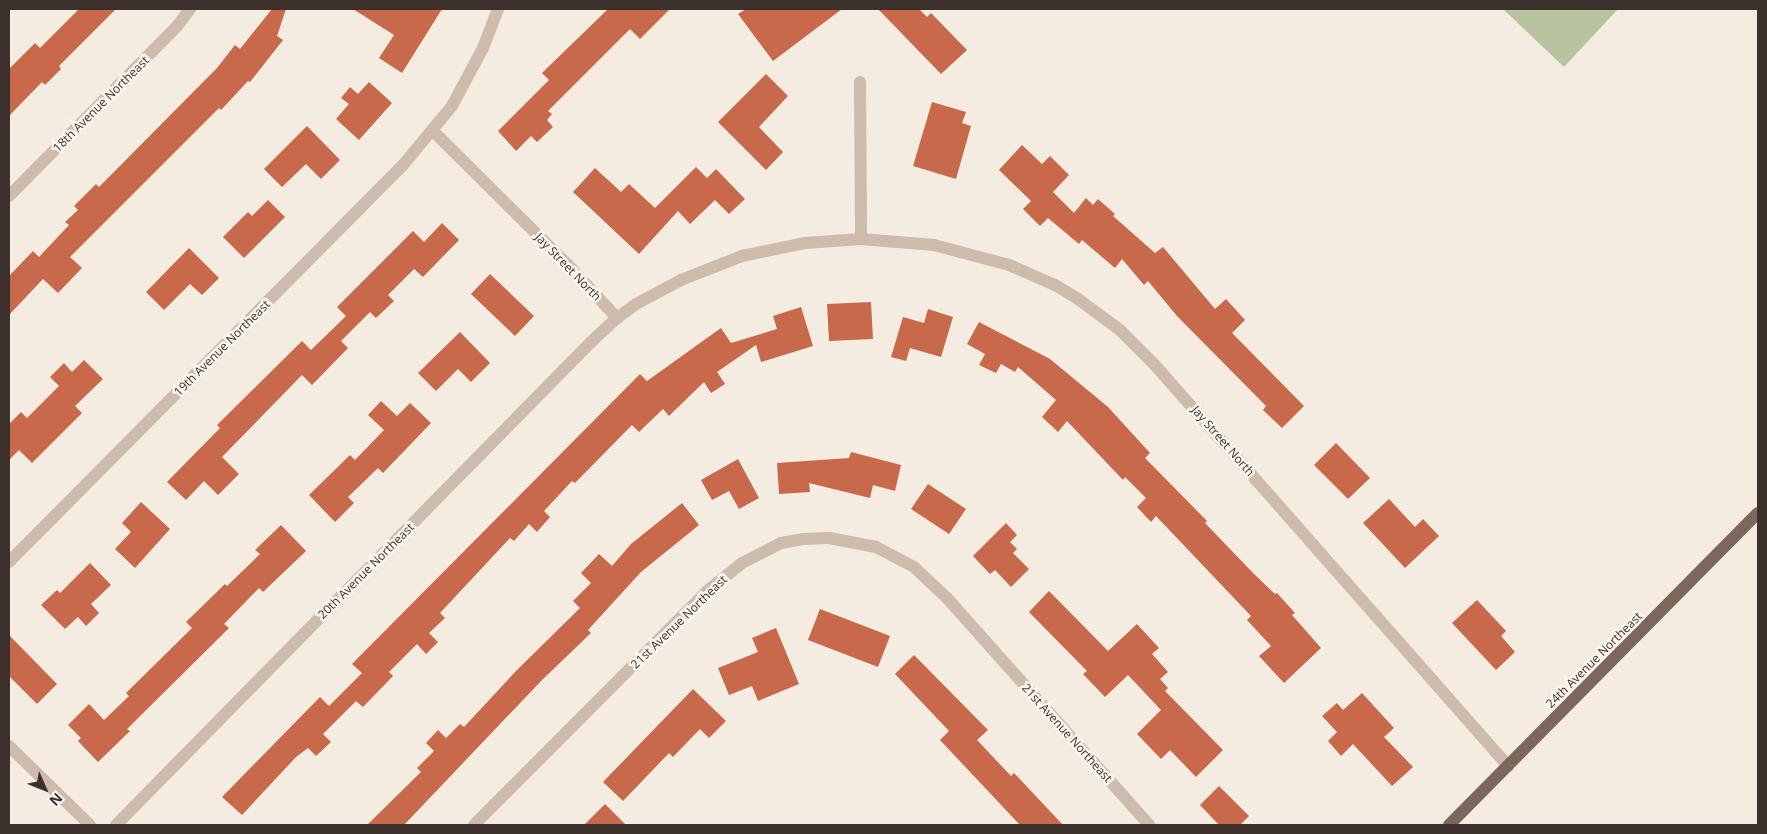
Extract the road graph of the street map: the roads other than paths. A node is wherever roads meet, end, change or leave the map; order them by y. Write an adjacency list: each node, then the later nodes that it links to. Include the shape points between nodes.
1 (190, 9): 5 (street, 18th Avenue Northeast, via 178,25)
2 (498, 9): 4 (street, via 483,48 452,106)
3 (860, 82): 6 (street)
4 (433, 131): 7 (street, Jay Street North); 9 (street, 19th Avenue Northeast)
5 (9, 196)
6 (860, 239): 7 (street, Jay Street North, via 805,242 734,259 681,280); 11 (street, Jay Street North, via 934,246 1009,265 1078,298 1120,330 1154,364)
7 (617, 318): 13 (street, 20th Avenue Northeast)
8 (1758, 513): 11 (main road, 24th Avenue Northeast)
9 (9, 562)
10 (9, 746): 12 (street)
11 (1508, 766): 16 (main road, 24th Avenue Northeast)
12 (90, 825)
13 (116, 825)
14 (474, 825): 15 (street, 21st Avenue Northeast, via 706,592 742,563 781,543 829,538 876,548 914,567 947,598)
15 (1149, 825)
16 (1449, 825)

